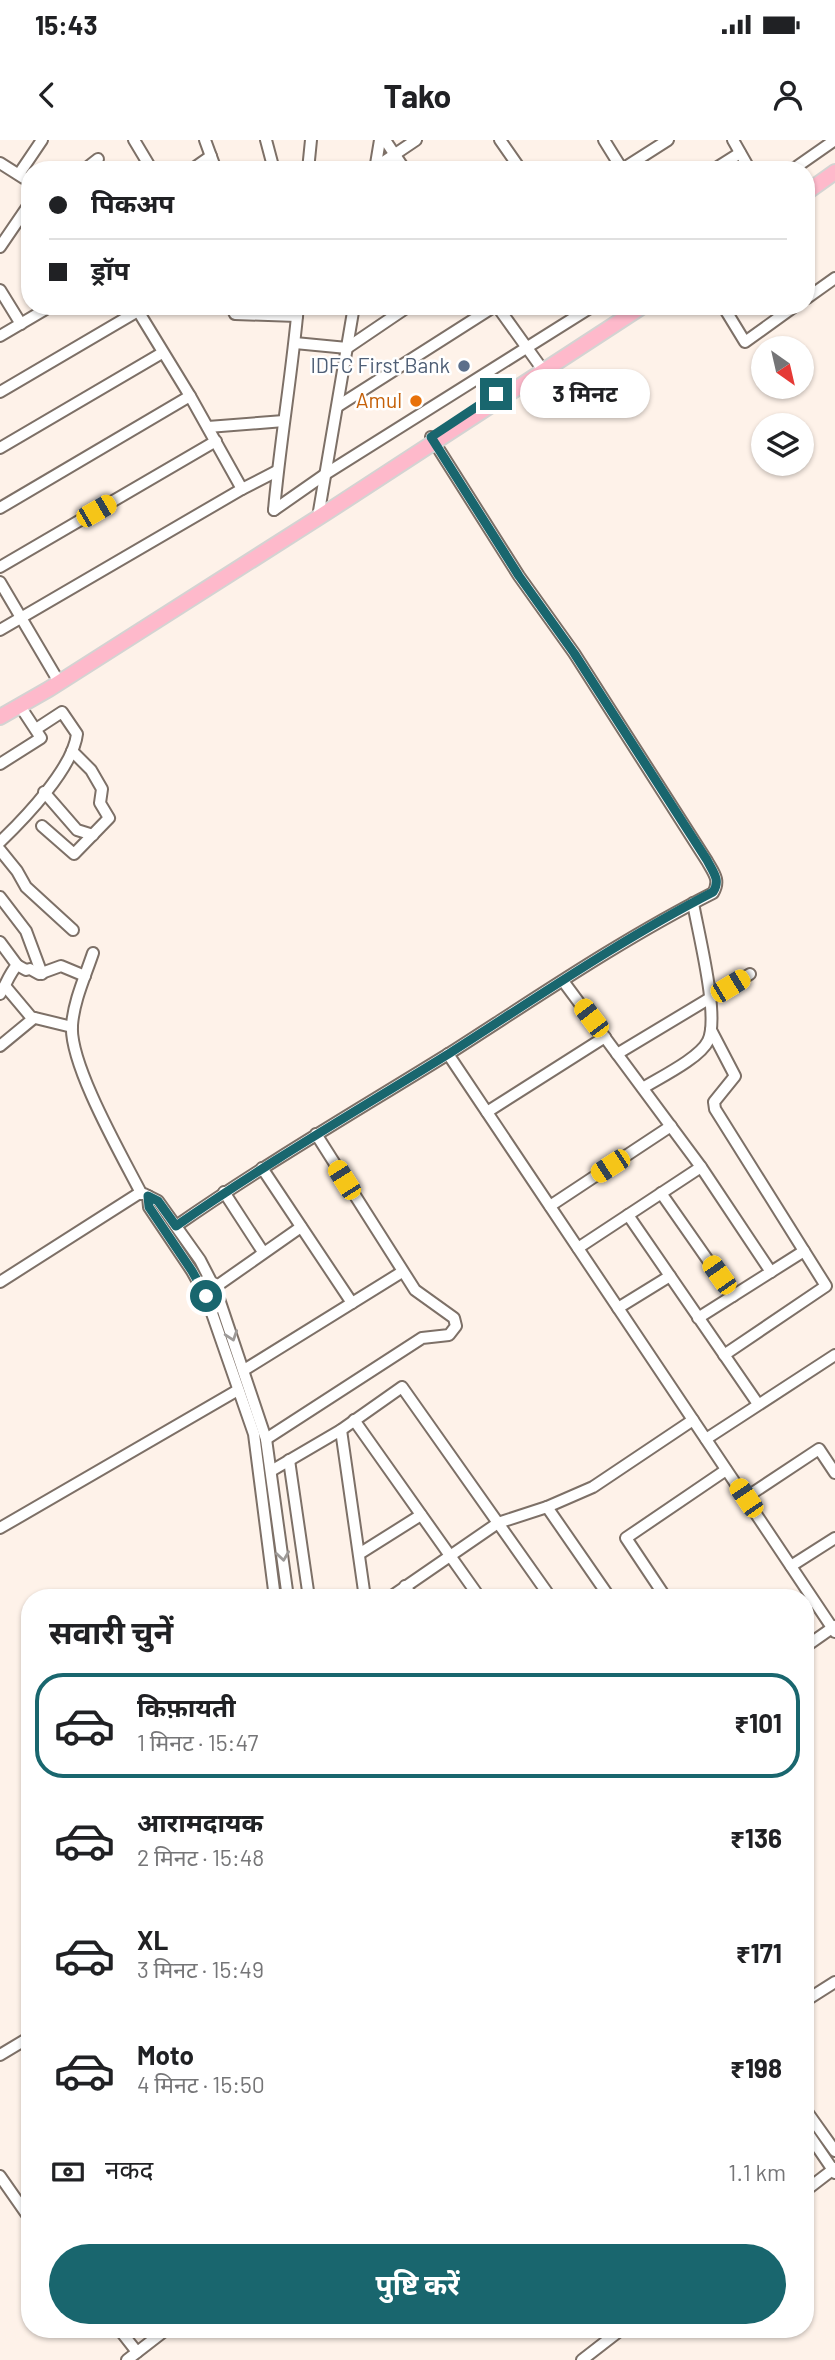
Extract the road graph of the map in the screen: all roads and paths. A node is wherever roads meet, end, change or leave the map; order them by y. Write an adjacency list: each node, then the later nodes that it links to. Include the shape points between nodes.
1 (42, 140): 17 (street)
2 (134, 140): 19 (street)
3 (205, 140): 15 (street)
4 (266, 140): 22 (street)
5 (311, 140): 23 (street)
6 (382, 140): 14 (street); 24 (street)
7 (416, 140): 14 (street)
8 (500, 140): 27 (street)
9 (604, 140): 28 (street)
10 (668, 140): 29 (street)
11 (733, 140): 13 (street)
12 (835, 140): 32 (street)
13 (740, 153): 30 (street); 31 (street)
14 (394, 154): 25 (street); 26 (street)
15 (211, 156): 20 (street); 21 (street)
16 (98, 159): 18 (street)
17 (28, 161)
18 (95, 161)
19 (147, 161)
20 (204, 161)
21 (213, 161)
22 (272, 161)
23 (310, 161)
24 (378, 161)
25 (385, 161)
26 (399, 161)
27 (515, 161)
28 (617, 161)
29 (635, 161)
30 (727, 161)
31 (745, 161)
32 (805, 161)
33 (0, 163): 36 (street)
34 (21, 171): 36 (street)
35 (835, 172): 38 (main road)
36 (19, 174)
37 (835, 180): 39 (main road)
38 (815, 186)
39 (815, 193)
40 (21, 216): 41 (street)
41 (0, 247)
42 (835, 278): 44 (street)
43 (0, 290): 58 (street)
44 (815, 292)
45 (36, 315): 58 (street)
46 (127, 315): 65 (street)
47 (140, 315): 63 (street)
48 (298, 315): 60 (street)
49 (352, 315): 62 (street)
50 (396, 315): 62 (street)
51 (482, 315): 67 (street)
52 (503, 315): 61 (street)
53 (579, 315): 61 (street)
54 (619, 315): 64 (main road)
55 (629, 315): 70 (main road)
56 (728, 315): 57 (street, via 745,342)
57 (783, 315)
58 (20, 324): 59 (street)
59 (0, 336)
60 (295, 342): 62 (street); 68 (street)
61 (527, 347): 64 (street); 74 (street)
62 (347, 348): 67 (street)
63 (162, 353): 66 (street); 72 (street)
64 (540, 366): 70 (main road)
65 (0, 392)
66 (190, 396): 69 (street); 76 (street)
67 (338, 406): 74 (street)
68 (284, 421): 69 (street); 73 (street)
69 (208, 427): 71 (street)
70 (432, 439): 77 (main road); 95 (street, via 712,870 718,885)
71 (216, 441): 75 (street); 78 (street)
72 (0, 447)
73 (277, 471): 74 (street, via 274,510); 75 (street)
74 (327, 473): 77 (street)
75 (242, 489): 80 (street)
76 (0, 508)
77 (319, 513): 82 (main road)
78 (0, 567)
79 (0, 582): 80 (street)
80 (21, 618): 81 (street); 82 (street)
81 (0, 629)
82 (57, 680): 83 (main road); 84 (main road)
83 (20, 706): 85 (main road); 86 (street)
84 (0, 708)
85 (0, 717)
86 (36, 729): 87 (street, via 62,712 77,734); 88 (street, via 40,740)
87 (72, 751): 89 (street, via 64,769); 91 (street, via 102,789 100,803 109,816)
88 (0, 764)
89 (44, 792): 91 (street, via 78,831); 92 (street)
90 (42, 826): 91 (street, via 74,854)
91 (93, 835)
92 (2, 836)
93 (0, 850): 96 (street, via 26,887)
94 (0, 897): 100 (street, via 26,931)
95 (692, 903): 103 (street); 105 (street)
96 (73, 930)
97 (0, 942): 99 (street)
98 (93, 953): 102 (street)
99 (17, 965): 100 (street); 104 (street)
100 (41, 974): 102 (street, via 61,966)
101 (750, 974): 105 (street)
102 (85, 976): 107 (street)
103 (563, 981): 109 (street); 111 (street)
104 (3, 990): 106 (street)
105 (710, 998): 108 (street); 112 (street)
106 (34, 1017): 107 (street); 110 (street)
107 (72, 1027): 121 (street, via 77,1060)
108 (711, 1030): 113 (street, via 708,1043 693,1056); 127 (street, via 735,1076 714,1102 715,1109)
109 (605, 1038): 112 (street); 114 (street)
110 (0, 1046)
111 (448, 1054): 114 (street); 116 (street)
112 (617, 1054): 113 (street)
113 (643, 1088): 115 (street)
114 (487, 1112): 122 (street)
115 (671, 1126): 117 (street); 122 (street)
116 (316, 1134): 118 (street); 129 (street)
117 (701, 1167): 120 (street); 130 (street)
118 (262, 1168): 119 (street); 125 (street)
119 (224, 1192): 124 (street); 128 (street)
120 (661, 1193): 123 (street); 134 (street)
121 (144, 1195): 124 (street, via 158,1201); 132 (street); 141 (street, via 206,1296)
122 (550, 1206): 126 (street)
123 (628, 1215): 126 (street); 131 (street)
124 (176, 1226): 133 (street)
125 (301, 1227): 128 (street); 135 (street)
126 (578, 1248): 136 (street)
127 (804, 1251): 130 (street); 138 (street, via 827,1286)
128 (262, 1252): 133 (street)
129 (402, 1272): 135 (street); 146 (street, via 415,1290 454,1318 453,1331 422,1338)
130 (771, 1272): 134 (street)
131 (670, 1276): 136 (street); 137 (street)
132 (0, 1282)
133 (214, 1288): 140 (street, one-way to 140)
134 (733, 1296): 137 (street)
135 (352, 1303): 140 (street)
136 (618, 1308): 144 (street)
137 (698, 1318): 138 (street)
138 (724, 1356): 142 (street)
139 (833, 1360): 142 (street)
140 (244, 1370): 146 (street)
141 (238, 1390): 156 (street); 162 (street, via 257,1448)
142 (758, 1404): 147 (street)
143 (355, 1420): 145 (street); 154 (street); 155 (street, via 402,1387)
144 (693, 1420): 147 (street); 153 (street, via 593,1487)
145 (341, 1430): 148 (street); 158 (street)
146 (266, 1439): 150 (street)
147 (706, 1439): 149 (street)
148 (289, 1460): 150 (street); 164 (street)
149 (726, 1470): 152 (street); 171 (street, via 626,1538)
150 (271, 1471): 163 (street, one-way to 163)
151 (835, 1473): 152 (street, via 819,1449)
152 (746, 1498): 160 (street)
153 (547, 1507): 155 (street); 170 (street)
154 (421, 1515): 158 (street); 159 (street)
155 (498, 1523): 159 (street); 169 (street)
156 (0, 1528)
157 (835, 1538): 160 (street)
158 (359, 1554): 165 (street)
159 (450, 1556): 161 (street); 168 (street)
160 (791, 1566): 172 (street)
161 (405, 1586): 166 (street); 167 (street)
162 (274, 1589)
163 (287, 1589)
164 (308, 1589)
165 (364, 1589)
166 (401, 1589)
167 (407, 1589)
168 (474, 1589)
169 (545, 1589)
170 (604, 1589)
171 (660, 1589)
172 (807, 1589)
173 (814, 1599): 174 (street)
174 (834, 1628): 175 (street)
175 (814, 1641)
176 (835, 1982): 177 (street)
177 (814, 1995)
178 (21, 2042): 179 (street)
179 (0, 2054)
180 (814, 2122): 182 (street)
181 (814, 2142): 183 (street)
182 (835, 2151)
183 (834, 2170): 185 (street)
184 (0, 2176): 186 (street)
185 (814, 2184)
186 (21, 2206)
187 (126, 2338): 190 (street)
188 (156, 2338): 190 (street)
189 (610, 2338): 192 (street)
190 (138, 2352): 191 (street)
191 (127, 2360)
192 (582, 2360)

